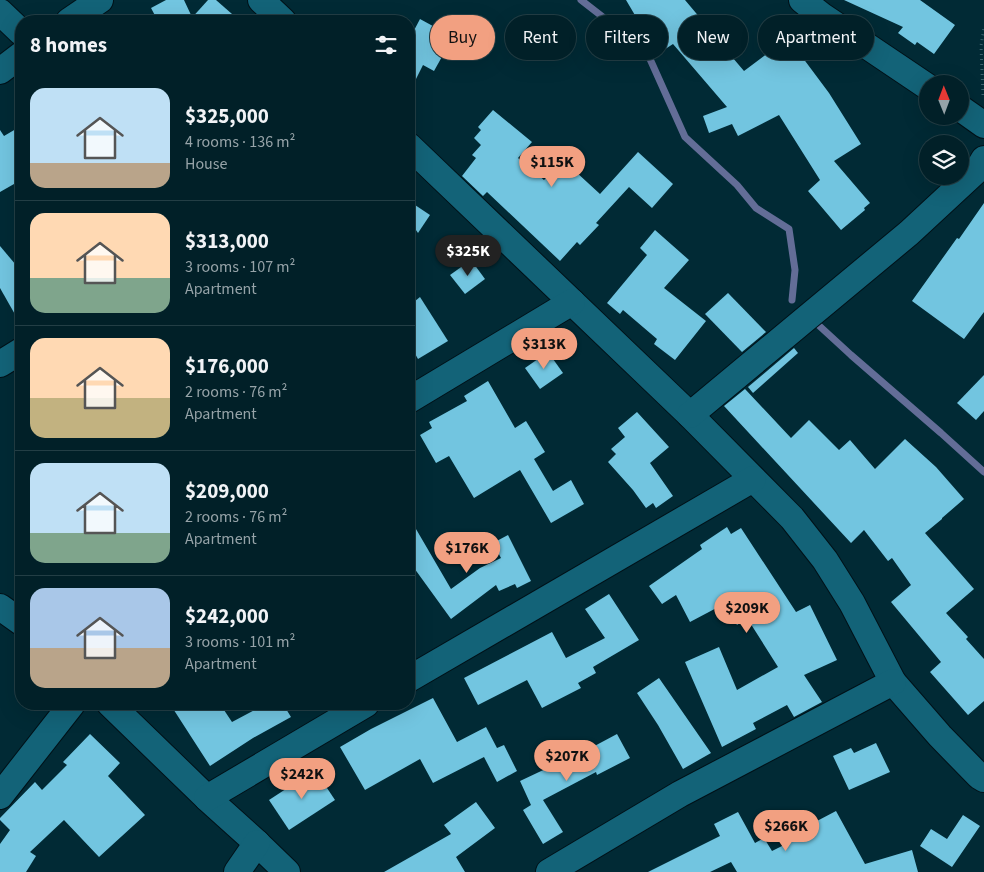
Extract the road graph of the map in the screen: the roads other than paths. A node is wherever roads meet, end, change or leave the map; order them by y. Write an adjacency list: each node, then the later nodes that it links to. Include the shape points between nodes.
1 (100, 0): 5 (street)
2 (262, 0): 6 (street)
3 (802, 0): 10 (street)
4 (0, 12): 7 (street)
5 (79, 15)
6 (277, 15)
7 (15, 26)
8 (15, 60): 9 (street)
9 (0, 71)
10 (919, 81)
11 (415, 152): 13 (street)
12 (984, 159): 17 (street, via 978,169 909,233)
13 (572, 302): 16 (street); 17 (street)
14 (15, 355): 15 (street)
15 (0, 364)
16 (415, 396)
17 (690, 415): 18 (street)
18 (753, 479): 21 (street); 22 (street, via 792,518 825,560)
19 (0, 607): 20 (street)
20 (15, 618)
21 (415, 676)
22 (894, 682): 26 (street, via 940,736); 32 (street, via 680,794)
23 (67, 710): 27 (street)
24 (116, 710): 28 (street)
25 (356, 710): 28 (street)
26 (984, 780)
27 (0, 796)
28 (207, 798): 29 (street)
29 (257, 844): 30 (street); 31 (street)
30 (237, 872)
31 (287, 872)
32 (549, 872)

